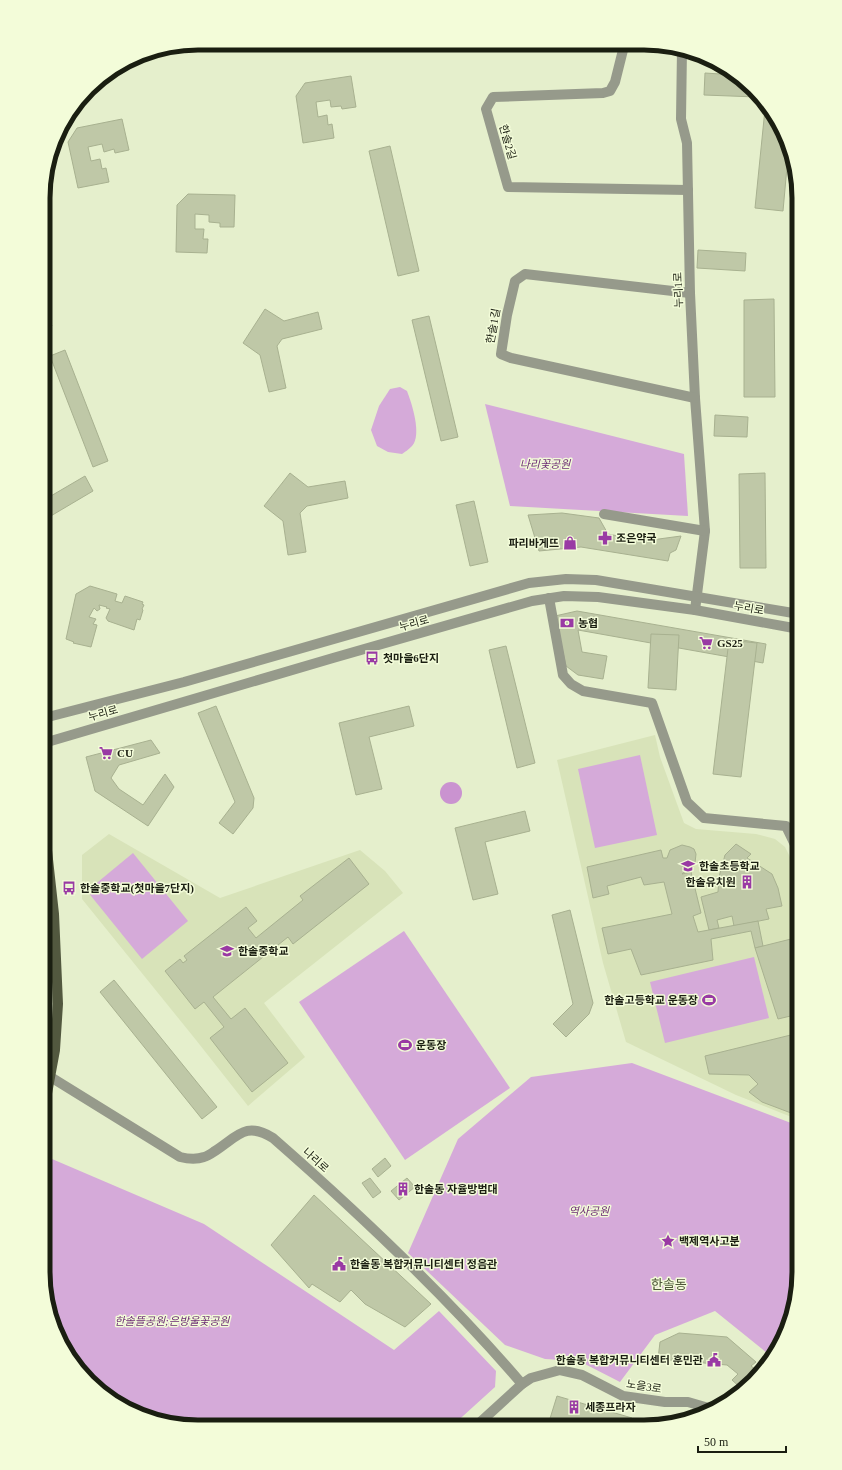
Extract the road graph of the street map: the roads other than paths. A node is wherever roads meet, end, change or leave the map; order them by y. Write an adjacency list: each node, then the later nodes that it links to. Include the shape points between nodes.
1 (623, 50): 3 (street, 한솔2길, via 615,82 610,91 493,97 486,109 508,186)
2 (682, 55): 3 (street, 누리1로, via 682,119 687,143)
3 (688, 190): 4 (street, 누리1로)
4 (690, 293): 5 (street, 누리1로); 5 (street, 한솔1길, via 525,274 515,281 500,354)
5 (695, 398): 7 (street, 누리1로)
6 (604, 514): 7 (street)
7 (705, 531): 8 (street, 누리1로)
8 (697, 596): 10 (street, 누리1로); 11 (street, 누리로); 13 (street, 누리로, via 596,580 566,579 529,583 184,682)
9 (548, 598): 10 (street, 누리로, via 598,597); 14 (street, 누리로); 15 (street, via 563,675 571,684 583,691 652,703 687,802 704,818 786,826)
10 (695, 610): 12 (street, 누리로)
11 (792, 613)
12 (792, 628)
13 (50, 716)
14 (50, 741)
15 (792, 838)
16 (50, 878): 17 (main road, via 58,1004 55,1050)
17 (50, 1072)
18 (50, 1077): 19 (street, 나리로, via 180,1157 192,1160 205,1157 241,1133 253,1130 264,1132 349,1205 414,1268)
19 (522, 1384): 20 (street, 노을3로, via 531,1378 560,1370 582,1375 623,1396 664,1402 688,1402); 21 (street, 노을3로)
20 (705, 1407)
21 (482, 1420)

